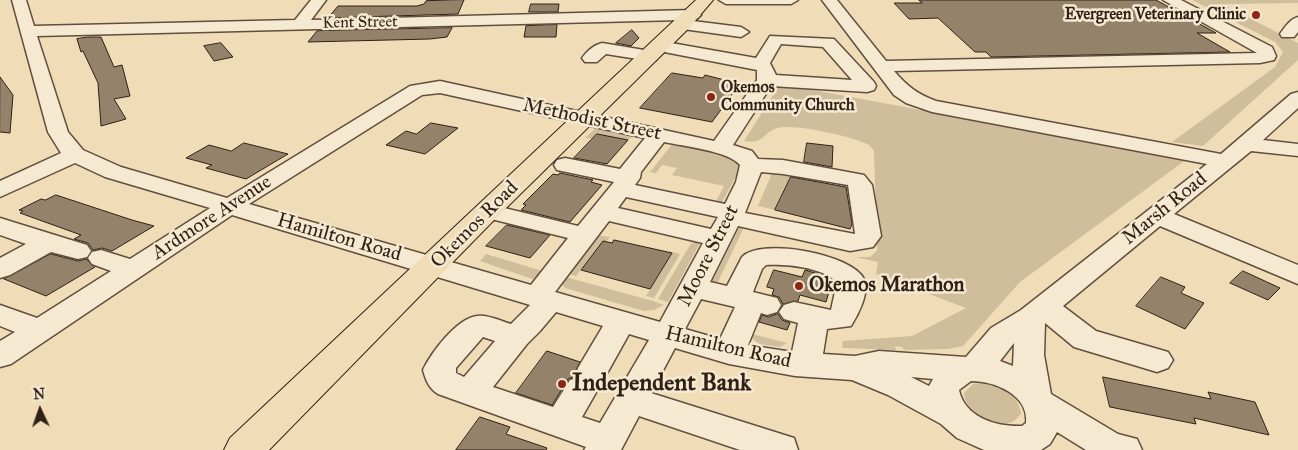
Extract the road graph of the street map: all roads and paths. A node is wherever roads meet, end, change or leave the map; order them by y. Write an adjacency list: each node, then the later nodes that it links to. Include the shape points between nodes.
1 (19, 0): 12 (street, Hamilton Road)
2 (319, 0): 11 (street)
3 (705, 0): 10 (main road, Okemos Road)
4 (726, 0): 8 (street)
5 (791, 0): 8 (street)
6 (829, 0): 19 (street)
7 (1170, 0): 18 (street, via 1266,51 1268,56)
8 (749, 1)
9 (632, 16): 10 (street, Kent Street); 11 (street, Kent Street, via 481,15); 14 (street)
10 (688, 20): 13 (street, Kent Street); 15 (main road, Okemos Road)
11 (300, 24): 12 (street, Kent Street)
12 (28, 31): 28 (street, Hamilton Road, via 58,132 64,145)
13 (741, 32)
14 (606, 40)
15 (655, 51): 17 (street, via 602,48); 20 (street); 23 (main road, Okemos Road)
16 (936, 57): 18 (street, via 972,56)
17 (592, 58)
18 (986, 64): 19 (street)
19 (881, 66): 29 (street, via 904,94 932,106)
20 (763, 72): 20 (street, via 776,39 828,42 866,86); 26 (street)
21 (428, 88): 23 (street, Methodist Street); 34 (street, Ardmore Avenue, via 408,93)
22 (1298, 98): 25 (street, Marsh Road)
23 (585, 117): 24 (street, Methodist Street); 35 (main road, Okemos Road)
24 (659, 134): 26 (street, Methodist Street); 32 (street, via 630,171)
25 (1246, 144): 27 (street); 29 (street, Marsh Road)
26 (720, 148): 31 (street, Methodist Street, via 739,153)
27 (1298, 150)
28 (75, 155): 33 (street); 34 (street, Hamilton Road, via 113,172)
29 (1225, 161): 37 (street, Marsh Road)
30 (565, 165): 32 (street)
31 (751, 165): 38 (street, Moore Street, via 751,173); 38 (street, via 783,167 856,180 860,185 868,236 864,242 850,243)
32 (625, 184): 36 (street); 38 (street)
33 (0, 190)
34 (228, 207): 43 (street, Hamilton Road); 44 (street, Ardmore Avenue)
35 (488, 211): 40 (street); 43 (main road, Okemos Road)
36 (603, 212): 38 (street); 40 (street)
37 (1156, 216): 45 (street); 49 (street, Marsh Road)
38 (727, 223): 46 (street, Moore Street)
39 (0, 226): 41 (street)
40 (585, 235): 47 (street)
41 (48, 243): 42 (street); 44 (street)
42 (5, 262)
43 (435, 266): 47 (street, Hamilton Road); 67 (main road, Okemos Road)
44 (134, 268): 52 (street, Ardmore Avenue)
45 (1298, 275)
46 (693, 288): 48 (street); 53 (street, Moore Street)
47 (544, 298): 51 (street, Hamilton Road); 63 (street, via 530,324 516,336 476,326 439,370 442,380 450,385)
48 (752, 302): 54 (street); 57 (street, via 753,263 764,256 781,256 838,269 846,274 852,285 843,317 835,321 804,314)
49 (1038, 311): 56 (street, via 1096,344); 59 (street, Marsh Road, via 1001,337 987,357); 61 (street, via 1028,356)
50 (0, 316): 52 (street)
51 (621, 322): 53 (street, Hamilton Road); 63 (street)
52 (40, 330): 55 (street, Ardmore Avenue)
53 (668, 336): 54 (street, Hamilton Road); 60 (street, Moore Street)
54 (729, 353): 57 (street, Hamilton Road)
55 (0, 356)
56 (1158, 360)
57 (805, 365): 58 (street, Hamilton Road)
58 (855, 368): 59 (street, Hamilton Road, via 879,364); 62 (street, Hamilton Road, via 900,386)
59 (970, 369): 61 (street, via 1002,374 1016,380); 62 (street, via 948,378 944,385 945,404)
60 (631, 400): 64 (street, Moore Street); 66 (street)
61 (1036, 400): 65 (street, via 1044,423 1039,433); 68 (street, via 1102,442)
62 (952, 414): 65 (street, via 980,436)
63 (560, 424): 64 (street)
64 (605, 445)
65 (1011, 446)
66 (781, 449)
67 (244, 450)
68 (1124, 450)

